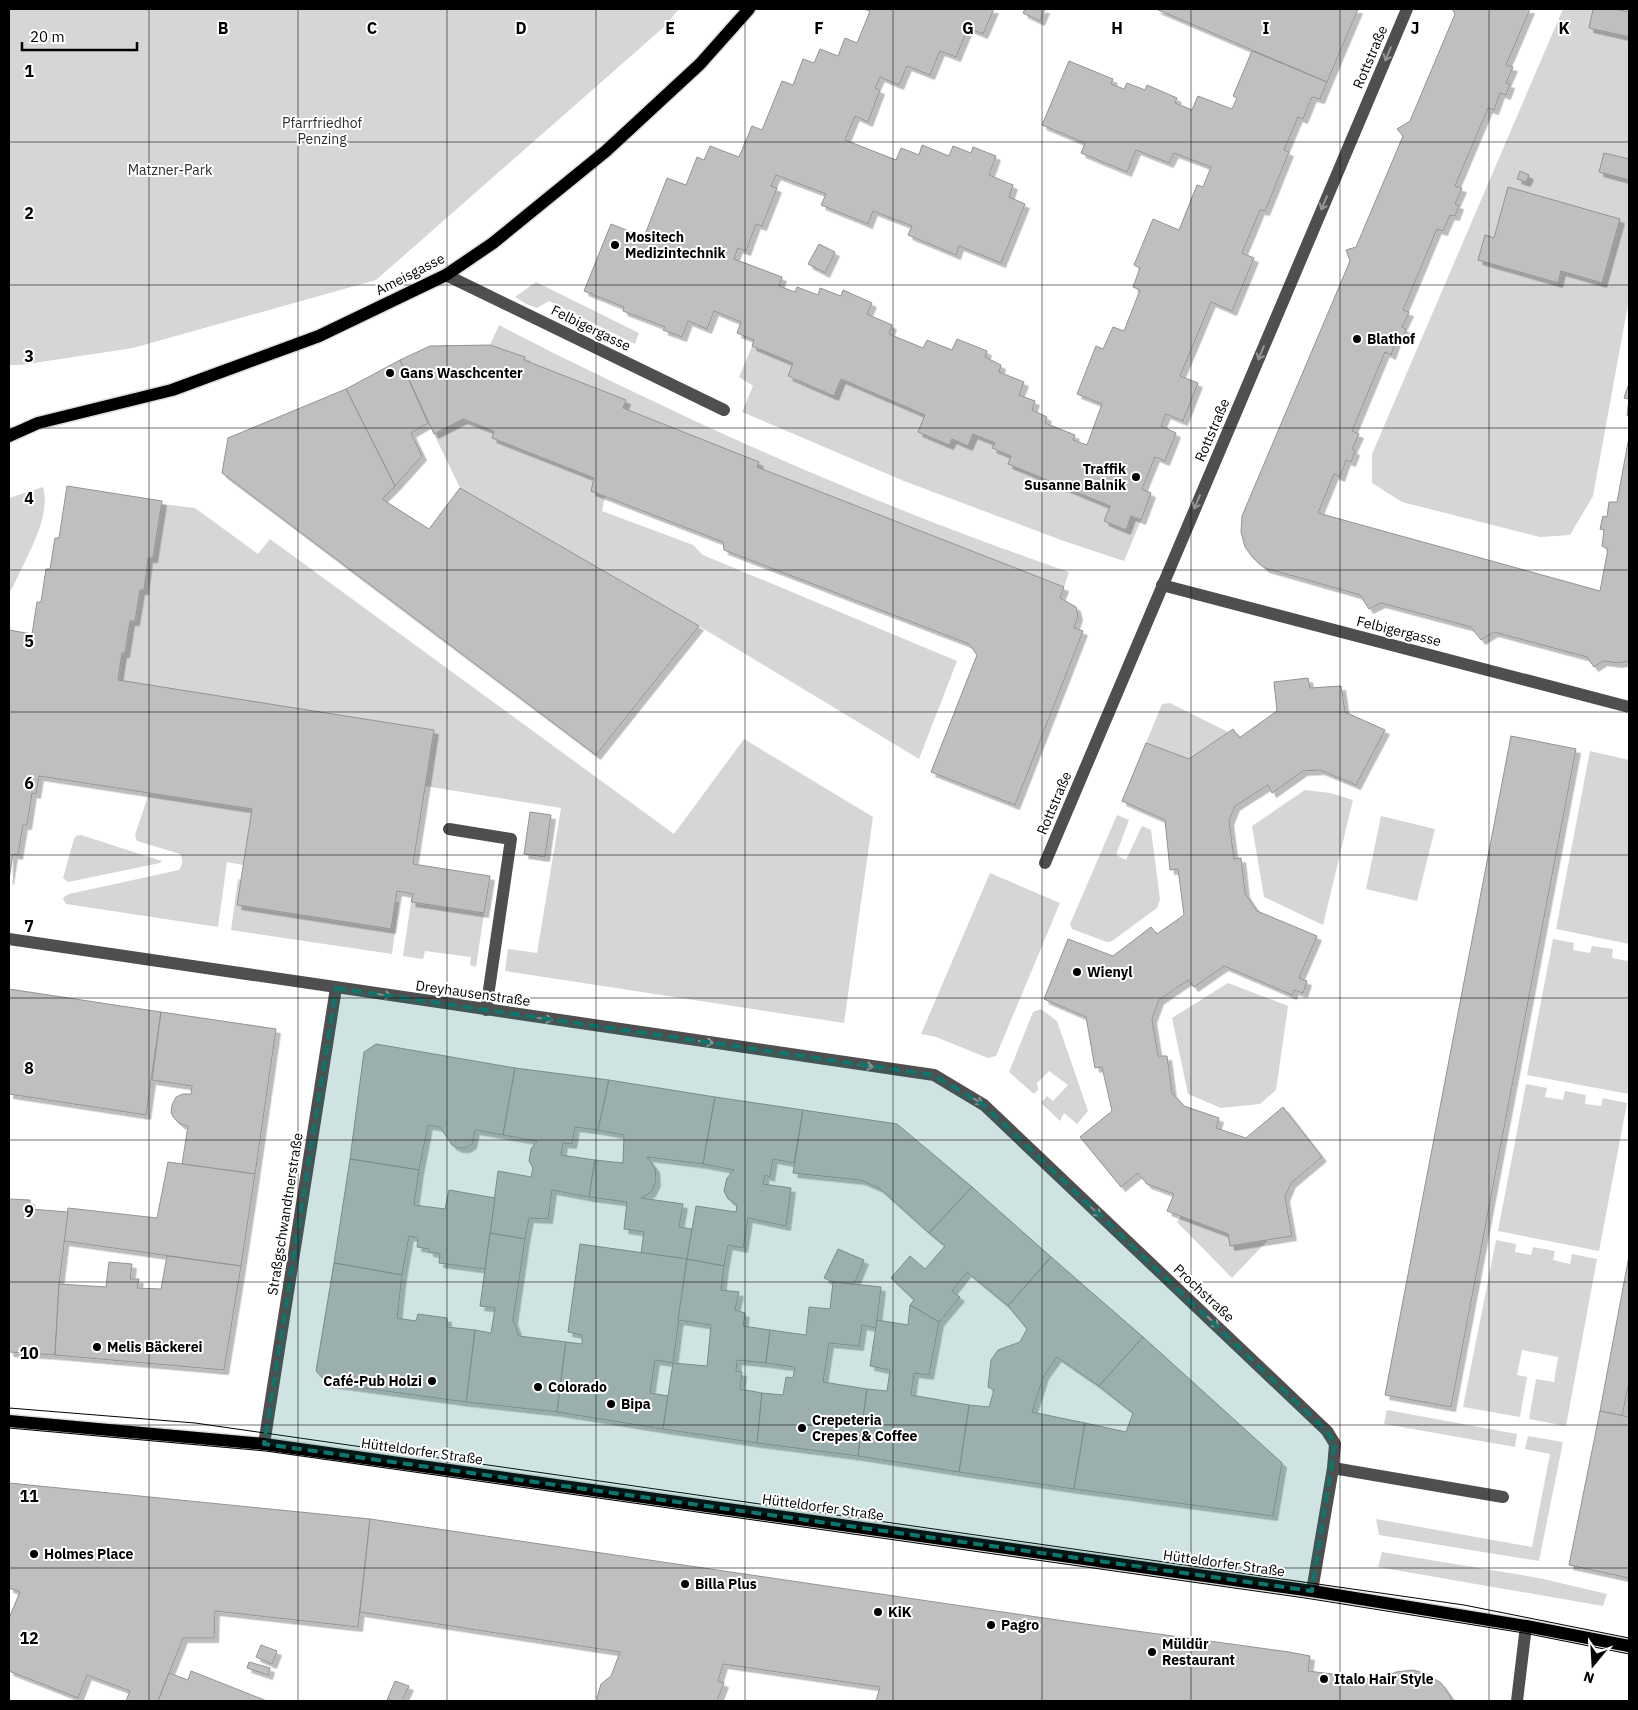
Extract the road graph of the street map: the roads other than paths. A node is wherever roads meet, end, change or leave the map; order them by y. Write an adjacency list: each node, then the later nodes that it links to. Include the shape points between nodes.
1 (749, 9): 3 (main road, Ameisgasse, via 700,64 606,151 493,243)
2 (1407, 9): 6 (street, Rottstraße, one-way to 6)
3 (446, 275): 4 (street, Felbigergasse); 5 (main road, Ameisgasse, via 319,336 172,390 38,423)
4 (724, 410)
5 (9, 436)
6 (1162, 584): 7 (street, Felbigergasse); 9 (street, Rottstraße)
7 (1629, 707)
8 (449, 829): 12 (street, via 511,839)
9 (1045, 863)
10 (9, 939): 11 (street, Dreyhausenstraße)
11 (336, 988): 12 (street, Dreyhausenstraße, one-way to 12); 15 (street, Straßgschwandtnerstraße)
12 (486, 1010): 13 (street, Dreyhausenstraße, one-way to 13)
13 (934, 1075): 16 (street, Prochstraße, one-way to 16, via 984,1105 1327,1431 1335,1444)
14 (9, 1421): 15 (main road, Hütteldorfer Straße)
15 (264, 1444): 18 (main road, Hütteldorfer Straße)
16 (1333, 1468): 17 (street); 18 (street, Prochstraße)
17 (1503, 1497)
18 (1312, 1591): 19 (main road, Hütteldorfer Straße)
19 (1526, 1626): 20 (main road, Hütteldorfer Straße); 21 (street)
20 (1629, 1646)
21 (1516, 1701)

